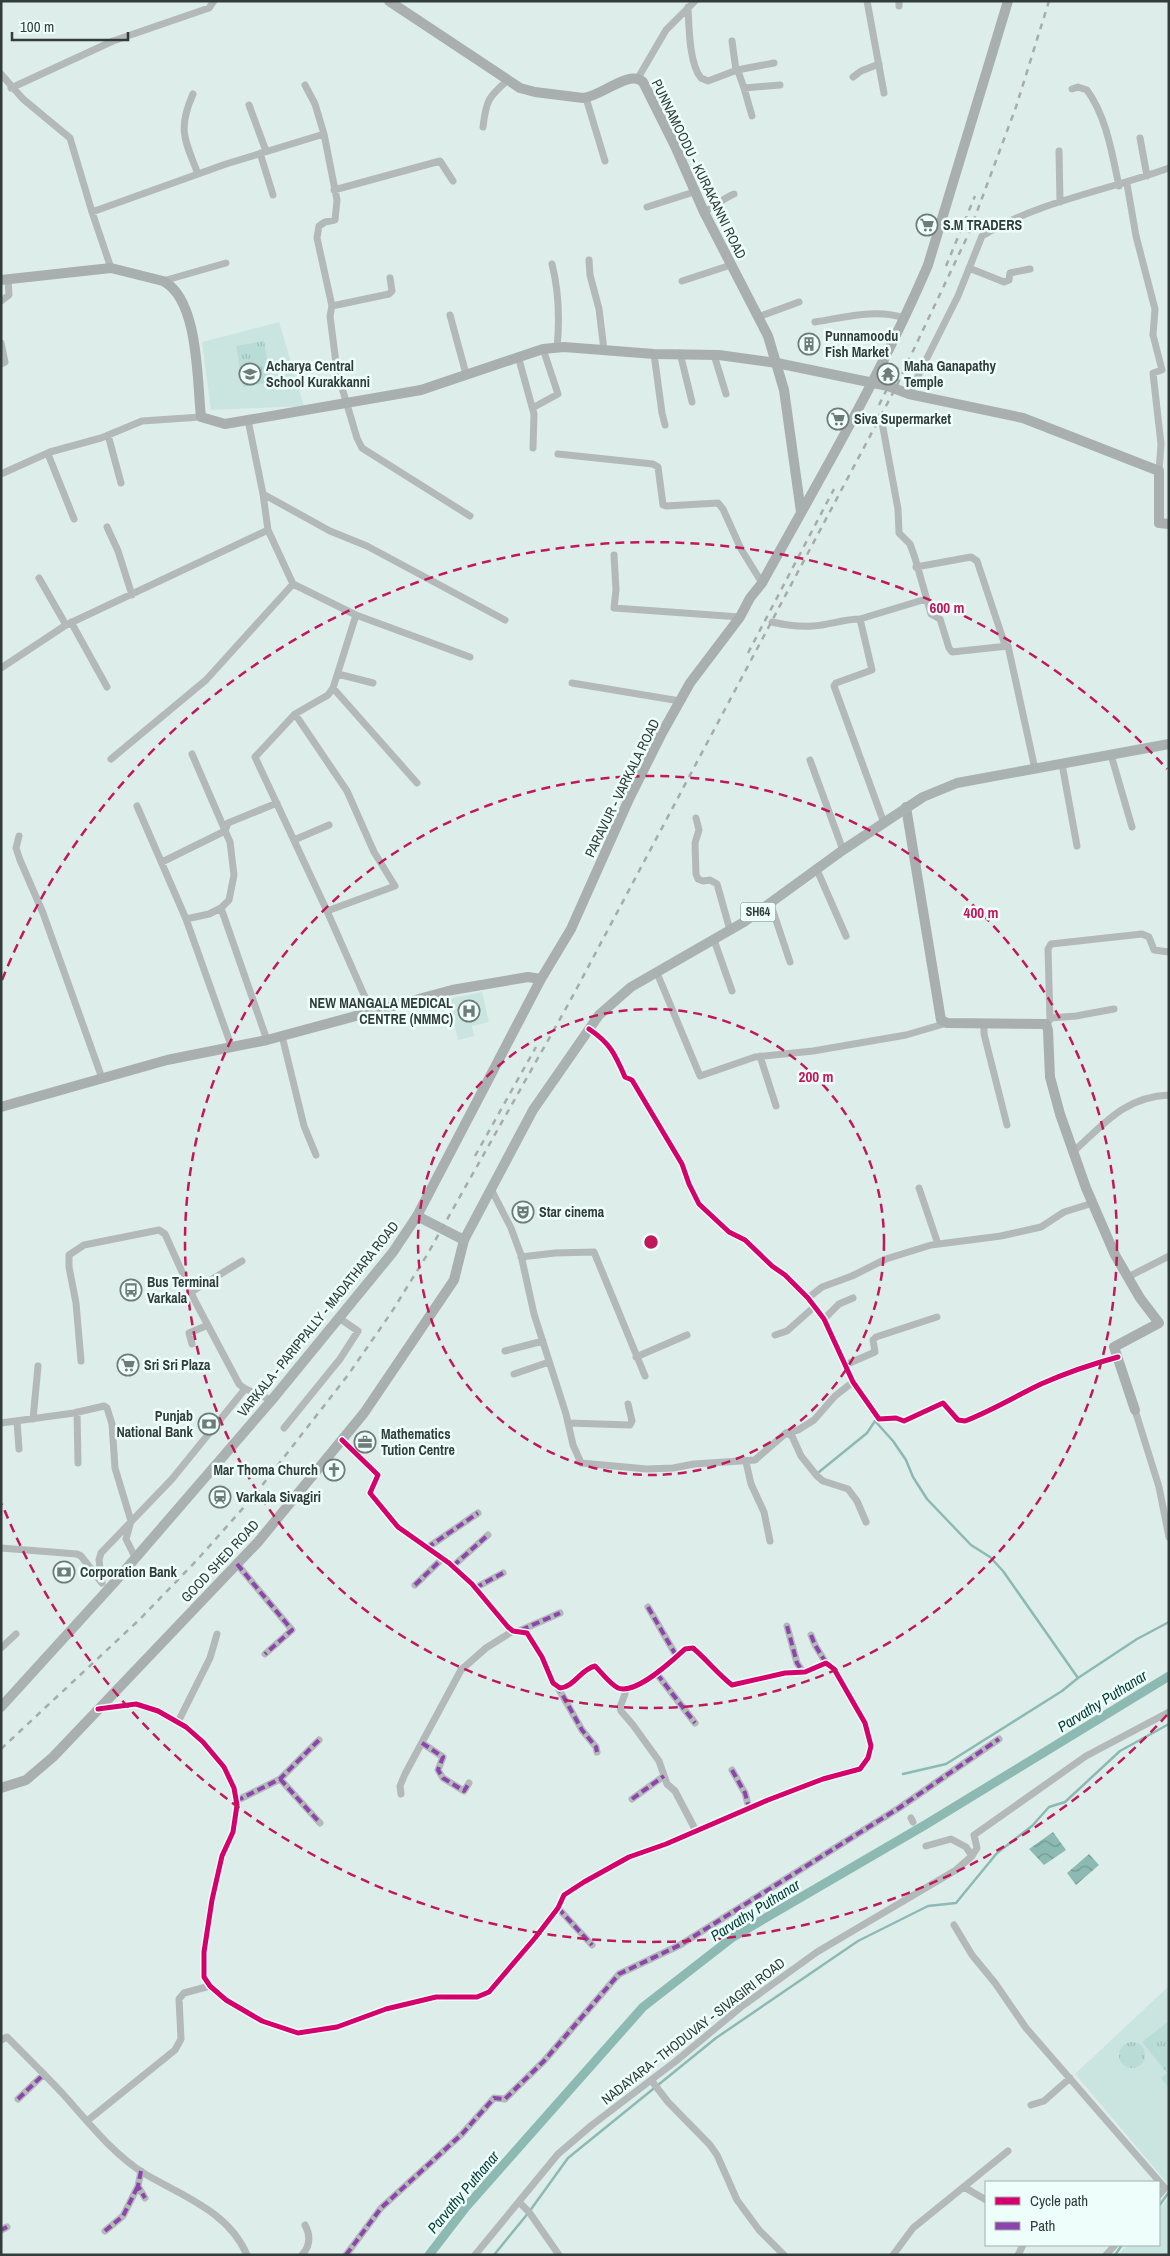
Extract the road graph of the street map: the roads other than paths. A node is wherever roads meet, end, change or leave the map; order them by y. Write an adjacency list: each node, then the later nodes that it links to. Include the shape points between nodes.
1 (214, 1): 17 (street, via 209,8 113,41)
2 (389, 1): 14 (main road)
3 (695, 1): 6 (street)
4 (868, 1): 9 (street)
5 (1008, 1): 60 (main road, PARAVUR - VARKALA ROAD, via 928,265)
6 (688, 7): 10 (street, via 690,42 698,75 708,81); 13 (street, via 666,30)
7 (732, 41): 10 (street)
8 (774, 63): 10 (street)
9 (879, 64): 12 (street); 20 (street)
10 (737, 71): 18 (street)
11 (1, 74): 17 (street)
12 (853, 77)
13 (638, 78): 22 (main road, PUNNAMOODU - KURAKANNI ROAD, via 630,78); 37 (main road, PUNNAMOODU - KURAKANNI ROAD, via 653,99)
14 (508, 80): 22 (main road, via 535,92); 25 (street, via 488,98)
15 (305, 85): 26 (street)
16 (780, 85): 18 (street)
17 (12, 88): 42 (street, via 70,138)
18 (744, 88): 24 (street)
19 (1072, 88): 35 (street, via 1087,90 1097,109)
20 (884, 93)
21 (193, 94): 32 (street, via 183,132)
22 (586, 98): 30 (street)
23 (249, 105): 29 (street)
24 (752, 116)
25 (483, 127)
26 (324, 134): 29 (street); 36 (street)
27 (1140, 138): 33 (street)
28 (1059, 151): 40 (street)
29 (263, 152): 32 (street); 38 (street)
30 (605, 161)
31 (1169, 168): 33 (street)
32 (198, 174): 42 (street)
33 (1147, 176): 35 (street)
34 (453, 181): 36 (street, via 440,161)
35 (1123, 185): 40 (street); 72 (street, via 1154,309 1153,335)
36 (334, 190): 57 (street, via 337,200 335,220 319,226 317,238)
37 (694, 192): 41 (street); 43 (main road, PUNNAMOODU - KURAKANNI ROAD)
38 (273, 194)
39 (734, 194): 43 (street)
40 (1060, 202): 49 (street, via 1030,211 982,236)
41 (647, 207)
42 (92, 212): 48 (street)
43 (704, 212): 47 (main road, PUNNAMOODU - KURAKANNI ROAD)
44 (589, 260): 65 (street)
45 (226, 263): 53 (street)
46 (552, 264): 63 (street, via 560,316)
47 (731, 265): 54 (street); 59 (main road, PUNNAMOODU - KURAKANNI ROAD)
48 (111, 268): 52 (main road); 53 (main road)
49 (969, 268): 50 (street, via 1004,282 1009,280 1013,271); 76 (street)
50 (1030, 269)
51 (390, 278): 57 (street, via 392,291 389,294)
52 (5, 280): 55 (street, via 9,295)
53 (163, 281): 80 (main road, via 176,290 193,335)
54 (682, 281)
55 (1, 301)
56 (800, 302): 59 (street)
57 (332, 306): 78 (street, via 330,316 337,371)
58 (450, 315): 73 (street)
59 (758, 317): 70 (main road, PUNNAMOODU - KURAKANNI ROAD)
60 (904, 318): 61 (street, via 880,313); 74 (main road, PARAVUR - VARKALA ROAD)
61 (815, 322)
62 (1, 343): 71 (street, via 5,359)
63 (557, 348): 64 (main road); 65 (main road)
64 (543, 349): 69 (main road); 79 (street, via 558,394)
65 (604, 350): 67 (main road)
66 (680, 353): 67 (main road); 68 (main road); 77 (street)
67 (654, 354): 83 (street)
68 (714, 355): 70 (main road); 75 (street)
69 (518, 356): 73 (main road); 85 (street, via 534,414)
70 (777, 363): 74 (main road); 92 (main road, PUNNAMOODU - KURAKANNI ROAD, via 784,390)
71 (1, 364)
72 (1166, 370): 88 (street, via 1153,373 1161,444)
73 (466, 374): 78 (main road, via 421,390)
74 (871, 384): 76 (main road); 92 (main road, PARAVUR - VARKALA ROAD)
75 (726, 394)
76 (909, 394): 88 (main road, via 1023,418)
77 (692, 402)
78 (345, 403): 82 (main road); 93 (street, via 362,448)
79 (536, 406)
80 (201, 417): 82 (main road, via 224,424); 84 (street, via 142,421)
81 (881, 417): 99 (street, via 898,509 899,533 910,544)
82 (248, 420): 91 (street)
83 (665, 425)
84 (108, 434): 86 (street); 90 (street)
85 (533, 448)
86 (48, 454): 89 (street); 94 (street)
87 (558, 454): 101 (street, via 653,464 658,467 662,504 718,503)
88 (1159, 471): 95 (main road, via 1159,523)
89 (1, 474)
90 (121, 483)
91 (263, 494): 97 (street); 108 (street)
92 (801, 512): 101 (main road, PARAVUR - VARKALA ROAD)
93 (470, 516)
94 (74, 518)
95 (1169, 524)
96 (107, 527): 103 (street)
97 (268, 530): 102 (street); 103 (street)
98 (614, 555): 106 (street, via 614,608)
99 (916, 567): 104 (street); 111 (street, via 971,557 977,561)
100 (39, 578): 110 (street)
101 (762, 583): 106 (main road, PARAVUR - VARKALA ROAD)
102 (293, 584): 105 (street); 124 (street, via 206,680)
103 (132, 595): 110 (street)
104 (926, 600): 107 (street); 111 (street, via 931,614 940,619 952,652)
105 (356, 614): 112 (street); 114 (street)
106 (740, 617): 119 (main road, PARAVUR - VARKALA ROAD)
107 (860, 619): 109 (street, via 810,627); 133 (street, via 872,670 836,682 834,686)
108 (505, 620)
109 (772, 622)
110 (69, 623): 113 (street); 117 (street)
111 (1005, 645): 127 (street, via 1014,667)
112 (470, 656)
113 (1, 668)
114 (338, 674): 115 (street); 118 (street)
115 (373, 683)
116 (572, 683): 119 (street)
117 (107, 686)
118 (333, 688): 120 (street, via 328,695); 128 (street)
119 (680, 701): 153 (main road, PARAVUR - VARKALA ROAD, via 629,799 571,929)
120 (295, 714): 129 (street, via 255,757); 145 (street, via 347,791 374,852 395,886)
121 (1169, 744): 123 (main road, SH64)
122 (192, 754): 136 (street)
123 (1111, 755): 126 (main road, SH64); 135 (street)
124 (112, 759)
125 (810, 760): 140 (street)
126 (1062, 764): 127 (main road, SH64); 139 (street)
127 (1035, 769): 131 (main road, SH64, via 957,782)
128 (417, 783)
129 (277, 803): 136 (street, via 228,823); 138 (street)
130 (137, 806): 141 (street)
131 (906, 807): 133 (main road, SH64); 158 (main road, via 941,1020)
132 (696, 818): 147 (street, via 700,830 695,843 696,874 698,879 717,884)
133 (884, 823): 140 (main road, SH64)
134 (329, 825): 138 (street)
135 (1132, 827)
136 (225, 831): 141 (street); 144 (street, via 230,842 234,875 229,900)
137 (19, 836): 165 (street, via 16,848 20,860 46,920)
138 (294, 840): 145 (street)
139 (1077, 846)
140 (843, 850): 142 (main road, SH64)
141 (162, 862): 146 (street)
142 (817, 870): 143 (main road, SH64); 148 (street)
143 (770, 902): 147 (main road, SH64); 151 (street)
144 (221, 908): 146 (street); 162 (street)
145 (327, 911): 156 (street)
146 (186, 919): 163 (street)
147 (730, 930): 149 (main road, SH64)
148 (846, 936)
149 (714, 940): 152 (main road, SH64); 154 (street)
150 (1169, 952): 157 (street, via 1154,950 1149,937 1142,934 1051,944 1048,948)
151 (790, 962)
152 (657, 972): 160 (main road, SH64, via 631,987 599,1015); 164 (street, via 700,1076)
153 (541, 979): 156 (main road, via 528,977 452,990); 175 (main road, PARAVUR - VARKALA ROAD)
154 (732, 991)
155 (1114, 1009): 157 (street)
156 (372, 1013): 161 (main road)
157 (1048, 1021): 159 (main road); 170 (main road, via 1050,1077)
158 (947, 1024): 159 (main road); 164 (street, via 906,1035 813,1051)
159 (984, 1025): 169 (street)
160 (589, 1029): 173 (main road, SH64, via 533,1110); 183 (street, via 614,1051 625,1077 632,1080 682,1164 699,1204 729,1232 744,1240 785,1274)
161 (282, 1036): 162 (main road); 171 (street, via 304,1126)
162 (267, 1040): 163 (main road)
163 (232, 1048): 165 (main road, via 167,1060)
164 (760, 1056): 167 (street)
165 (102, 1078): 168 (main road)
166 (1169, 1095): 170 (street, via 1126,1105)
167 (776, 1106)
168 (1, 1107)
169 (1007, 1125)
170 (1073, 1152): 174 (main road)
171 (316, 1155)
172 (919, 1188): 177 (street)
173 (491, 1189): 176 (main road, SH64); 179 (street, via 511,1228)
174 (1093, 1203): 177 (street, via 1064,1212 1041,1227); 181 (main road)
175 (417, 1216): 176 (main road, VARKALA - PARIPPALLY - MADATHARA ROAD); 187 (main road, VARKALA - PARIPPALLY - MADATHARA ROAD, via 393,1252)
176 (464, 1240): 215 (main road, GOOD SHED ROAD, via 454,1280 364,1413)
177 (938, 1244): 183 (street, via 886,1259 822,1287)
178 (1169, 1256): 181 (street)
179 (521, 1257): 192 (street); 195 (street, via 594,1252)
180 (242, 1261): 182 (street)
181 (1128, 1277): 196 (main road, via 1159,1323 1114,1347)
182 (191, 1292): 189 (street); 197 (street, via 165,1234 160,1230 87,1244 74,1250 68,1260)
183 (808, 1298): 185 (street)
184 (853, 1298): 188 (street, via 839,1304)
185 (814, 1307): 188 (street); 191 (street, via 787,1330)
186 (937, 1317): 199 (street, via 876,1337 873,1340 875,1352)
187 (340, 1318): 205 (main road, VARKALA - PARIPPALLY - MADATHARA ROAD); 213 (street, via 358,1331 340,1360)
188 (824, 1319): 199 (street)
189 (208, 1325): 193 (street, via 190,1333); 204 (street, via 239,1384)
190 (687, 1335): 195 (street)
191 (775, 1335)
192 (543, 1341): 194 (street); 198 (street)
193 (192, 1344)
194 (505, 1351)
195 (636, 1356): 202 (street)
196 (1118, 1357): 203 (street, via 1041,1384 965,1421 958,1420 943,1403 904,1421 879,1419); 207 (main road)
197 (81, 1361)
198 (549, 1362): 201 (street); 212 (street)
199 (845, 1365): 203 (street)
200 (38, 1366): 209 (street)
201 (514, 1374)
202 (645, 1376)
203 (853, 1382): 214 (street, via 835,1396 814,1420)
204 (245, 1388): 205 (street); 220 (street, via 172,1480)
205 (272, 1401): 227 (main road, VARKALA - PARIPPALLY - MADATHARA ROAD)
206 (628, 1404): 212 (street, via 630,1425)
207 (1135, 1410): 223 (street, via 1159,1487)
208 (77, 1412): 209 (street); 218 (street); 220 (street, via 107,1408 112,1424 116,1468)
209 (33, 1419): 210 (street)
210 (17, 1421): 211 (street); 216 (street)
211 (1, 1423)
212 (568, 1423): 217 (street, via 581,1463 647,1469)
213 (284, 1428)
214 (786, 1433): 217 (street, via 756,1460); 221 (street, via 792,1436 801,1456 817,1476 848,1489)
215 (342, 1440): 226 (street, via 378,1475 370,1493 398,1527); 229 (main road, GOOD SHED ROAD)
216 (20, 1449)
217 (746, 1462): 224 (street, via 751,1484 764,1512)
218 (78, 1463)
219 (478, 1513): 226 (street)
220 (131, 1521): 227 (street, via 126,1538); 233 (street, via 100,1555)
221 (866, 1522)
222 (488, 1535): 230 (street)
223 (1169, 1537)
224 (770, 1541)
225 (1, 1548): 233 (street, via 78,1554)
226 (427, 1548): 228 (street)
227 (135, 1557): 233 (main road, VARKALA - PARIPPALLY - MADATHARA ROAD)
228 (442, 1558): 230 (street); 232 (street)
229 (237, 1564): 243 (street, via 292,1630); 251 (main road, GOOD SHED ROAD)
230 (453, 1566): 234 (street)
231 (503, 1573): 234 (street)
232 (416, 1585)
233 (105, 1586): 250 (main road, VARKALA - PARIPPALLY - MADATHARA ROAD)
234 (475, 1588): 238 (street, via 494,1612)
235 (648, 1608): 244 (street)
236 (560, 1613): 238 (street)
237 (787, 1626): 246 (street)
238 (516, 1631): 248 (street, via 527,1633); 257 (street, via 486,1648 461,1670)
239 (16, 1634): 242 (street)
240 (217, 1634): 253 (street, via 210,1658)
241 (811, 1635): 245 (street)
242 (1, 1648)
243 (265, 1654)
244 (677, 1657): 246 (street, via 693,1648 732,1684); 247 (street)
245 (826, 1664): 246 (street); 267 (street, via 834,1669 865,1723 871,1746 868,1758 860,1769 822,1779)
246 (802, 1672)
247 (657, 1674): 249 (street); 254 (street)
248 (557, 1685): 249 (street, via 566,1687 595,1666 617,1687); 258 (street)
249 (624, 1689): 260 (street, via 621,1711 659,1762)
250 (3, 1702)
251 (98, 1709): 253 (street, via 136,1704); 263 (main road, GOOD SHED ROAD, via 53,1757 26,1780)
252 (1169, 1712): 271 (street, via 1086,1756 974,1835 977,1848)
253 (178, 1722): 266 (street, via 203,1742 224,1768 234,1788)
254 (695, 1724)
255 (999, 1739): 297 (street, via 899,1808 680,1945 619,1974 544,2061 505,2099 494,2098 462,2134 381,2208)
256 (319, 1740): 261 (street)
257 (422, 1743): 262 (street, via 443,1757 438,1770 443,1778 464,1791); 264 (street, via 401,1782)
258 (597, 1752)
259 (732, 1770): 267 (street)
260 (664, 1776): 265 (street); 269 (street)
261 (280, 1779): 266 (street); 268 (street)
262 (469, 1783)
263 (1, 1788)
264 (401, 1794)
265 (632, 1799)
266 (236, 1801): 275 (street, via 233,1832 222,1856 204,1952 204,1977)
267 (749, 1808): 269 (street)
268 (320, 1823)
269 (696, 1831): 272 (street, via 614,1865 564,1895)
270 (926, 1846): 271 (street, via 951,1839 966,1847)
271 (972, 1856): 279 (street, NADAYARA - THODUVAY - SIVAGIRI ROAD, via 928,1888 817,1952 740,2006)
272 (558, 1908): 274 (street); 275 (street, via 489,1992 477,1997 436,1997 386,2009 337,2028 298,2033 262,2021 226,2000)
273 (954, 1925): 278 (street, via 1026,2028)
274 (592, 1945)
275 (210, 1986): 282 (street, via 184,1993 179,2000 181,2039 175,2050)
276 (1, 2040): 277 (street, via 7,2037)
277 (44, 2074): 280 (street); 282 (street)
278 (1070, 2078): 281 (street, via 1044,2101); 285 (street)
279 (651, 2080): 292 (street, NADAYARA - THODUVAY - SIVAGIRI ROAD, via 558,2154); 300 (street, via 710,2145 736,2200)
280 (18, 2099)
281 (1031, 2105)
282 (87, 2121): 284 (street, via 122,2157)
283 (1008, 2151): 288 (street)
284 (141, 2171): 287 (street); 295 (street, via 215,2214 233,2230)
285 (1160, 2181)
286 (1160, 2181): 289 (street, via 1166,2188)
287 (138, 2186): 290 (street); 294 (street, via 123,2216)
288 (964, 2187): 291 (street); 301 (street, via 913,2228)
289 (1160, 2195)
290 (145, 2198)
291 (985, 2199)
292 (519, 2202): 298 (street, NADAYARA - THODUVAY - SIVAGIRI ROAD); 299 (street, via 533,2216)
293 (305, 2225): 296 (street, via 309,2247)
294 (105, 2231)
295 (247, 2255)
296 (302, 2255)
297 (346, 2255)
298 (475, 2255)
299 (559, 2255)
300 (784, 2255)
301 (893, 2255)

